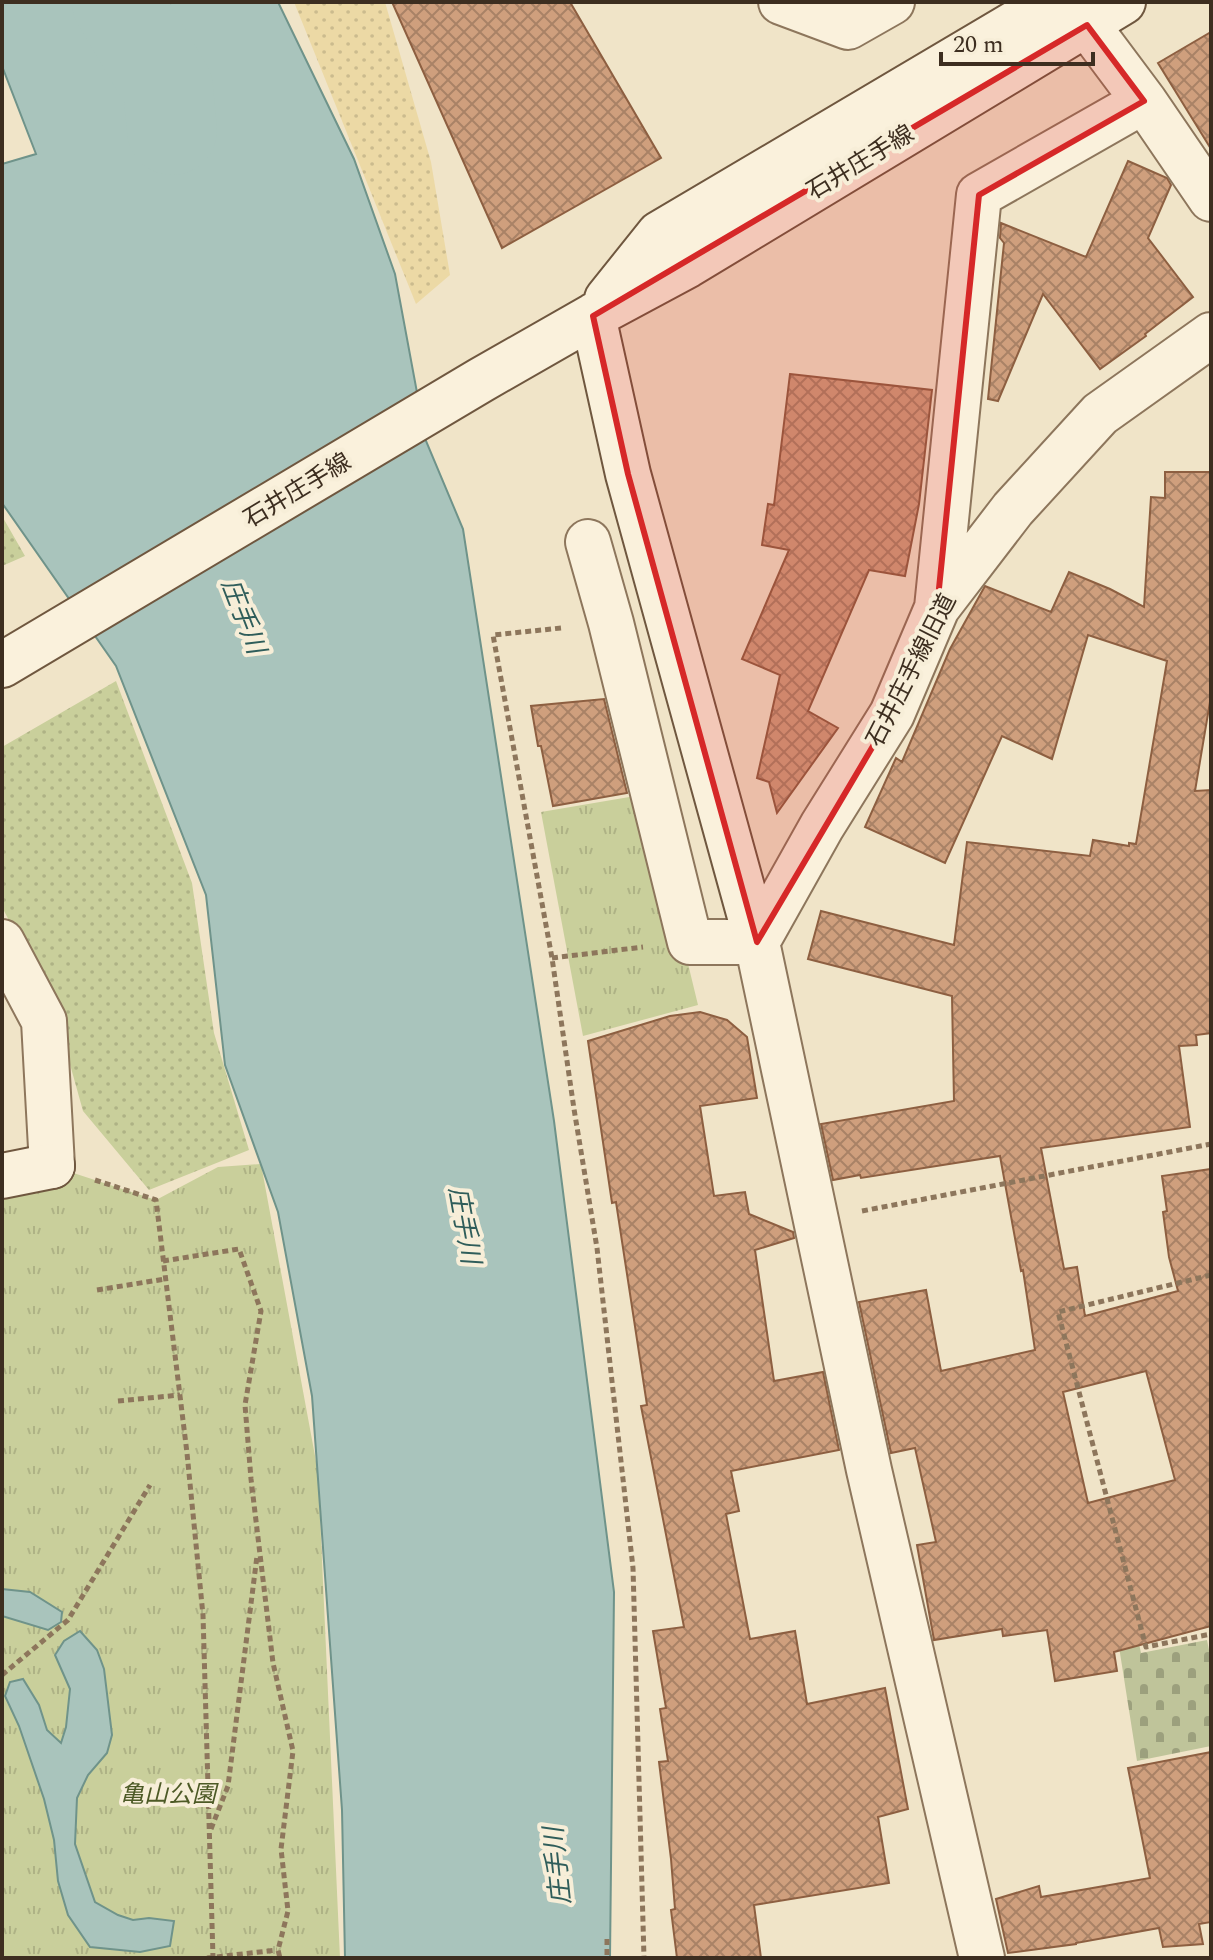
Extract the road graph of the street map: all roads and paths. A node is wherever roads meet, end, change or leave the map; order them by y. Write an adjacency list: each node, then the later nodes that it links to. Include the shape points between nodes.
1 (781, 2): 2 (street, via 848,27)
2 (892, 2)
3 (1051, 2): 8 (street, 石井庄手線, via 659,234)
4 (1123, 2): 5 (street, 石井庄手線)
5 (1078, 14): 6 (street); 8 (street, 石井庄手線, via 688,265)
6 (1144, 101): 7 (street); 11 (street, via 979,195)
7 (1211, 199)
8 (593, 316): 13 (street, 石井庄手線); 16 (street, via 628,474)
9 (1211, 335): 11 (street, 石井庄手線旧道, via 1100,414 1013,509)
10 (588, 542): 12 (street)
11 (937, 608): 16 (street, 石井庄手線旧道, via 892,714)
12 (611, 623): 15 (street); 17 (path, via 493,635)
13 (2, 665)
14 (2, 942): 19 (street, via 44,1021)
15 (690, 942): 16 (street); 17 (path)
16 (757, 942): 21 (street)
17 (552, 958): 39 (path, via 597,1248 633,1568)
18 (1211, 1144): 21 (path)
19 (52, 1166): 20 (street); 22 (path, via 156,1200)
20 (2, 1176)
21 (817, 1219): 40 (street)
22 (163, 1261): 24 (path); 29 (path, via 239,1249 261,1311 245,1405)
23 (1211, 1275): 30 (path, via 1058,1312 1146,1647)
24 (165, 1279): 25 (path); 26 (path)
25 (97, 1290)
26 (180, 1395): 27 (path); 32 (path, via 203,1615)
27 (118, 1401)
28 (150, 1485): 31 (path, via 68,1620)
29 (259, 1547): 32 (path, via 228,1786); 34 (path, via 273,1663 293,1751 281,1849 288,1911)
30 (1211, 1634)
31 (2, 1675)
32 (209, 1834): 36 (path)
33 (607, 1939): 38 (path)
34 (278, 1950): 36 (path); 37 (path)
35 (207, 1958): 36 (path)
36 (213, 1958)
37 (280, 1958)
38 (607, 1958)
39 (644, 1958)
40 (982, 1958)

